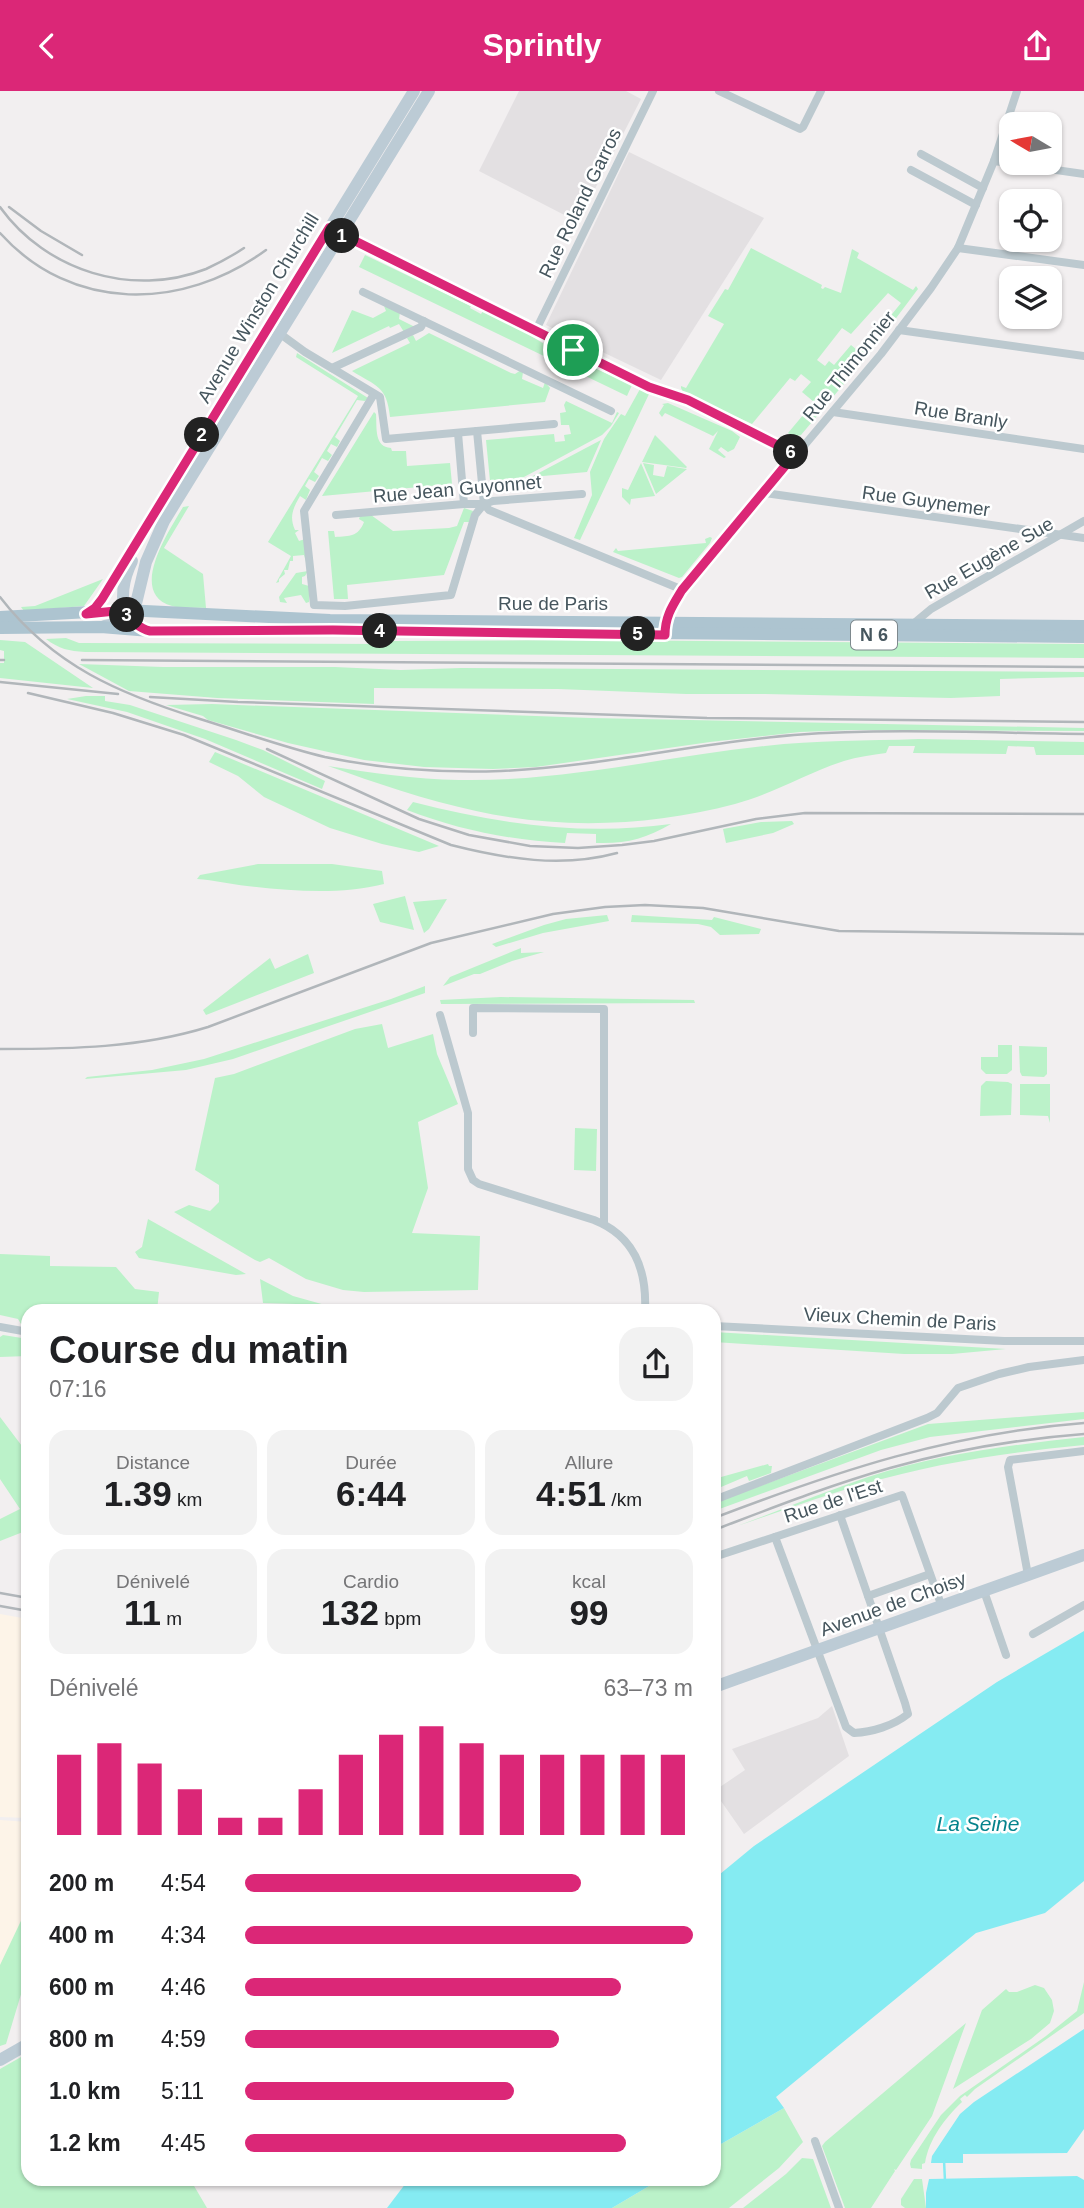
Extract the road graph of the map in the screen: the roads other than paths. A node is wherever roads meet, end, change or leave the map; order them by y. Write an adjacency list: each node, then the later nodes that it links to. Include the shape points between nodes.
1 (414, 91): 13 (main road, Avenue Winston Churchill)
2 (429, 91): 13 (main road, Avenue Winston Churchill)
3 (653, 91): 18 (street, Rue Roland Garros)
4 (719, 91): 5 (street, via 800,129)
5 (821, 91)
6 (1017, 91): 8 (street, Rue Thimonnier)
7 (921, 154): 11 (street)
8 (993, 162): 10 (street); 11 (street, Rue Thimonnier)
9 (911, 170): 12 (street)
10 (1084, 174)
11 (983, 188): 12 (street, Rue Thimonnier)
12 (976, 205): 14 (street, Rue Thimonnier)
13 (335, 232): 18 (street); 20 (main road, Avenue Winston Churchill); 35 (main road, Avenue Winston Churchill)
14 (958, 248): 15 (street); 19 (street, Rue Thimonnier)
15 (1084, 265)
16 (363, 292): 17 (street)
17 (424, 321): 22 (street, via 421,327); 24 (street)
18 (536, 330): 30 (street)
19 (900, 330): 21 (street); 25 (street, Rue Thimonnier)
20 (279, 334): 22 (street); 41 (main road, Avenue Winston Churchill, via 158,533)
21 (1084, 356)
22 (332, 368): 23 (street)
23 (374, 394): 28 (street, via 380,397 386,439); 34 (street, via 304,511 314,605 451,595 475,515)
24 (611, 411)
25 (833, 412): 29 (street, Rue Branly); 30 (street, Rue Thimonnier)
26 (555, 424): 27 (street)
27 (477, 431): 28 (street); 34 (street)
28 (458, 433): 33 (street)
29 (1084, 449)
30 (795, 454): 31 (street, Rue Thimonnier)
31 (765, 493): 38 (street, Rue Guynemer); 40 (street, Rue Thimonnier)
32 (582, 494): 34 (street, Rue Jean Guyonnet)
33 (464, 504): 34 (street, Rue Jean Guyonnet); 36 (street, Rue Jean Guyonnet)
34 (484, 504): 40 (street, via 498,515)
35 (158, 507): 41 (main road, via 125,577); 42 (main road, Avenue Winston Churchill, via 97,605)
36 (336, 515)
37 (1084, 521): 38 (street, Rue Eugène Sue)
38 (1060, 535): 39 (street, Rue Guynemer); 44 (street, Rue Eugène Sue, via 931,609)
39 (1084, 538)
40 (682, 590): 48 (street, Rue Thimonnier, via 668,613)
41 (130, 613): 42 (main road, N 6); 46 (main road, via 126,622); 48 (main road, Rue de Paris / N 6); 49 (main road, via 142,629)
42 (86, 614): 43 (main road, N 6)
43 (0, 617)
44 (912, 625): 45 (main road, Rue de Paris / N 6); 48 (main road, Rue de Paris / N 6)
45 (1084, 626)
46 (101, 627): 47 (main road, N 6); 49 (main road, N 6)
47 (0, 628)
48 (665, 629): 49 (main road, Rue de Paris / N 6); 50 (main road, Rue de Paris / N 6)
49 (150, 631)
50 (1084, 637)
51 (440, 1014): 53 (street, via 468,1113 468,1168 473,1180)
52 (473, 1033): 53 (street, via 473,1008 604,1009)
53 (604, 1224): 54 (street, via 638,1258)
54 (645, 1304)
55 (721, 1326): 58 (street, Vieux Chemin de Paris)
56 (0, 1327): 57 (street)
57 (21, 1331)
58 (1084, 1341)
59 (1084, 1360): 61 (street, via 1029,1367 958,1388 927,1418)
60 (1084, 1451): 67 (street, via 1010,1460)
61 (721, 1497)
62 (840, 1515): 63 (street, Rue de l'Est); 66 (street, Rue de l'Est, via 902,1495); 69 (street)
63 (775, 1537): 64 (street, Rue de l'Est); 74 (street)
64 (721, 1555)
65 (1084, 1555): 67 (main road, Avenue de Choisy)
66 (930, 1574): 69 (street); 71 (street)
67 (1028, 1575): 68 (main road, Avenue de Choisy)
68 (984, 1591): 71 (main road, Avenue de Choisy); 75 (street)
69 (868, 1596): 72 (street)
70 (1084, 1605): 73 (street)
71 (942, 1607): 72 (main road, Avenue de Choisy)
72 (880, 1629): 74 (main road, Avenue de Choisy); 74 (street, via 908,1714 898,1722 864,1733 846,1727)
73 (1033, 1634)
74 (817, 1651): 76 (main road, Avenue de Choisy)
75 (1006, 1655)
76 (721, 1685)
77 (21, 2048): 78 (main road)
78 (0, 2060)
79 (815, 2141): 80 (street)
80 (839, 2208)

